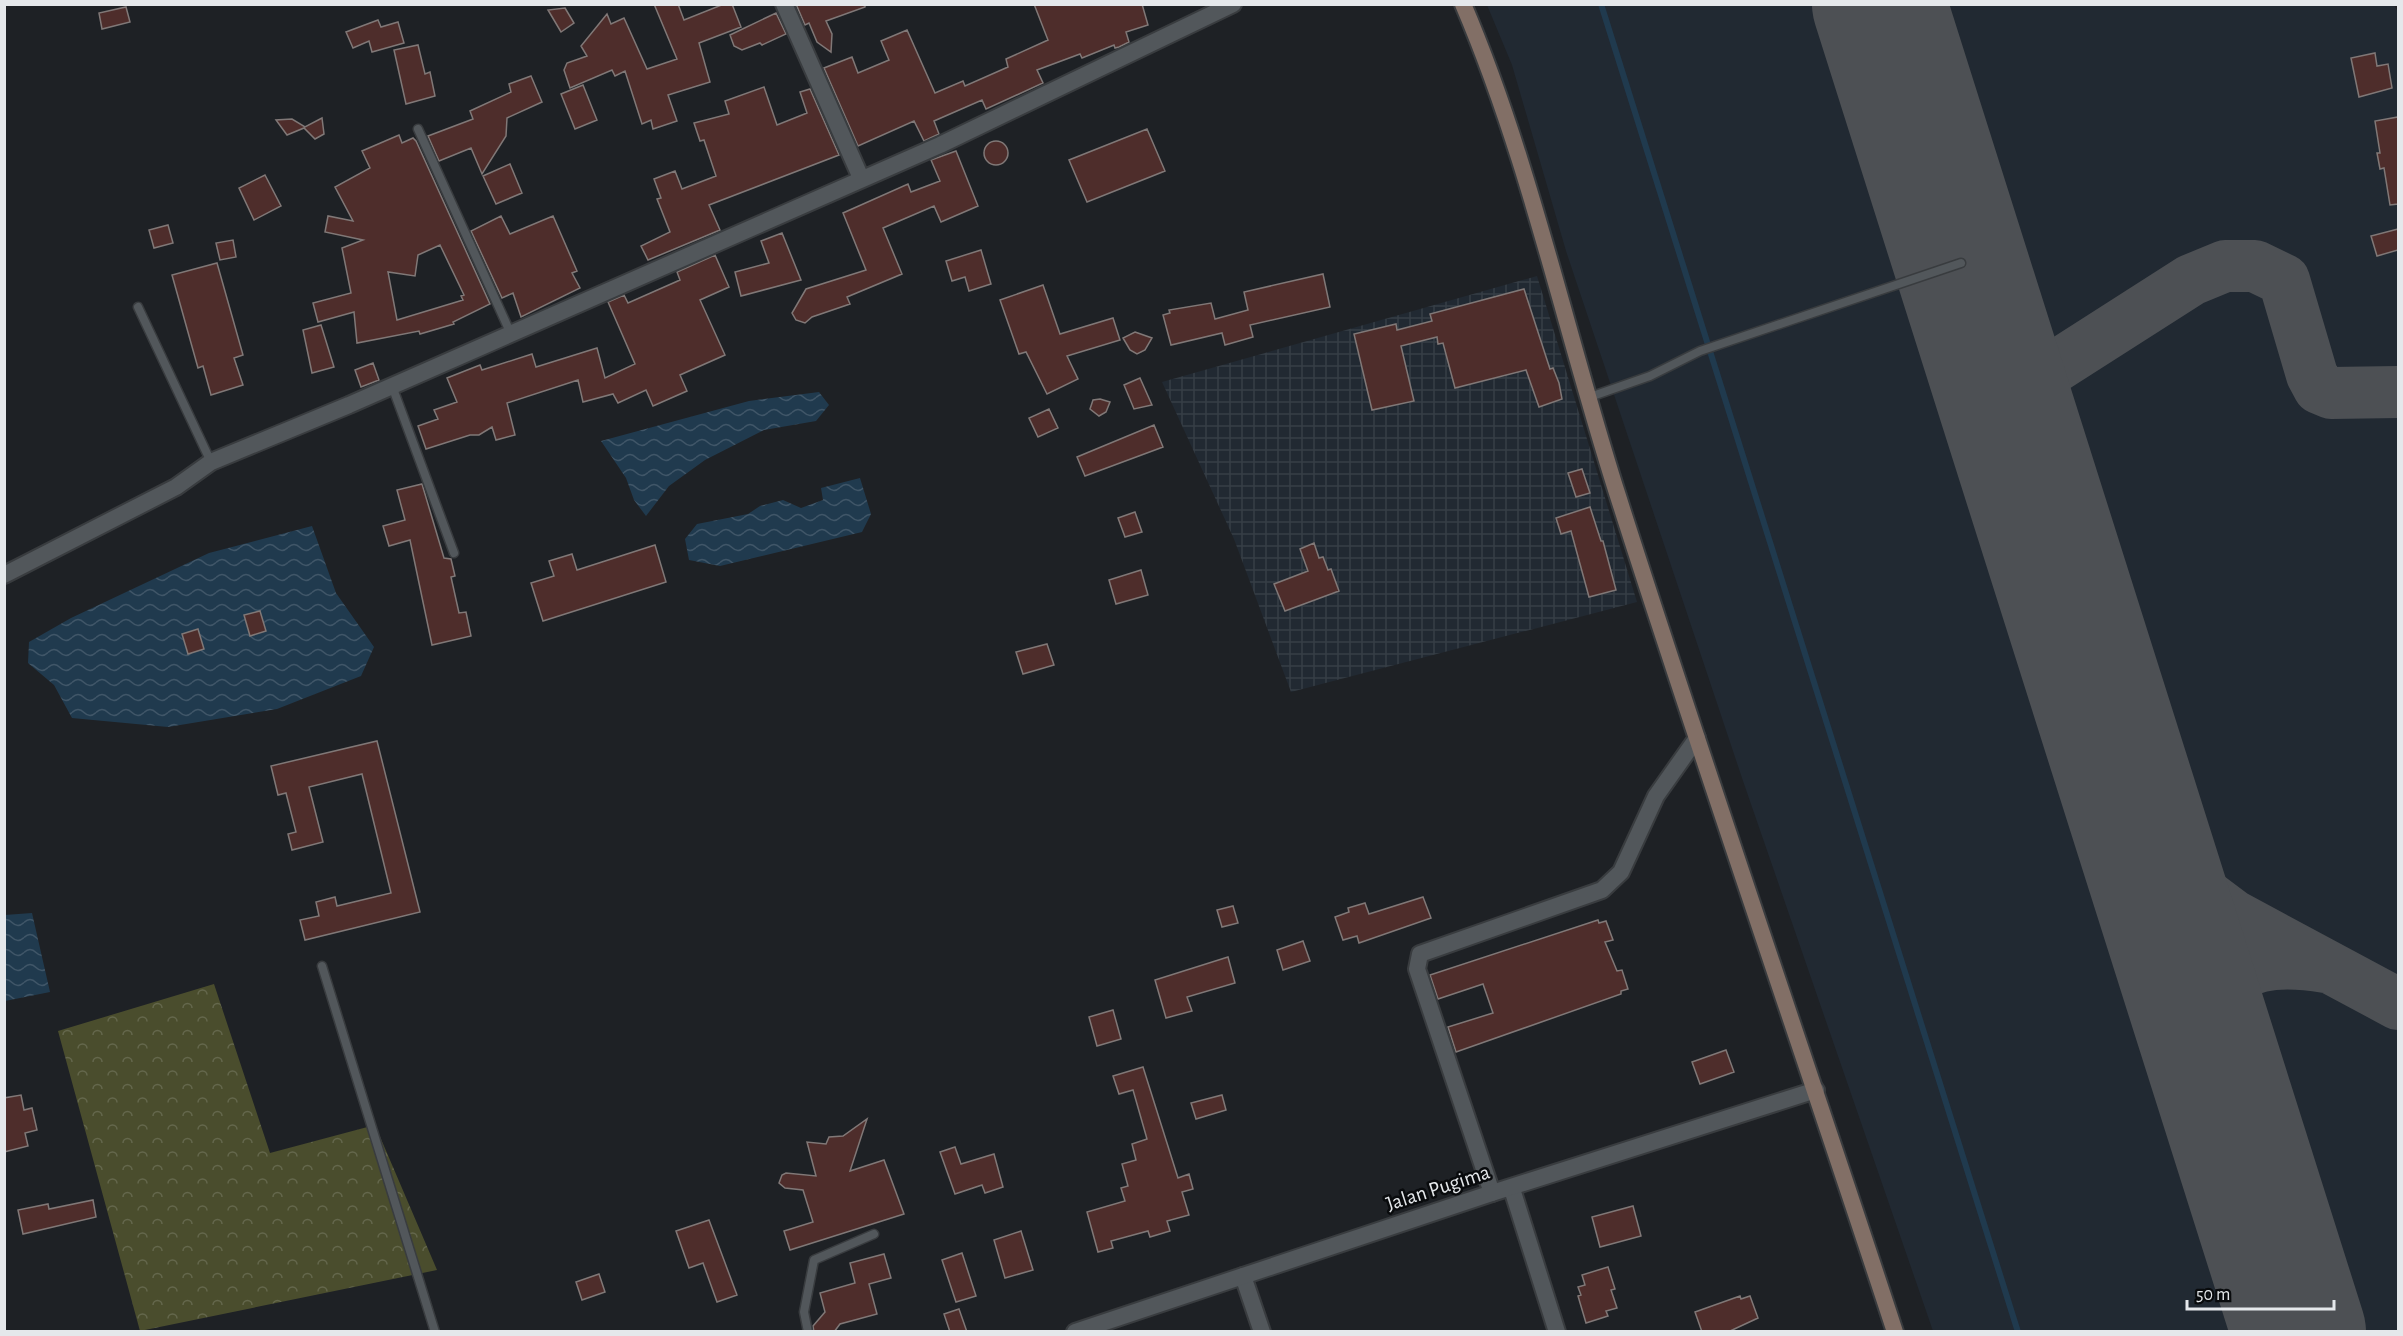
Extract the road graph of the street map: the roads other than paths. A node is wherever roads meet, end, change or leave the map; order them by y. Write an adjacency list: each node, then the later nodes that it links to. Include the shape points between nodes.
1 (784, 4): 5 (street)
2 (1233, 4): 5 (street, via 950,140)
3 (1463, 4): 10 (main road, via 1487,60 1530,192)
4 (418, 129): 8 (lane)
5 (861, 178): 8 (street)
6 (1961, 263): 10 (lane, via 1701,351 1650,376)
7 (138, 306): 11 (lane)
8 (511, 334): 9 (street)
9 (392, 386): 11 (street); 12 (lane)
10 (1587, 398): 14 (main road)
11 (211, 462): 13 (street, via 176,487)
12 (454, 553)
13 (4, 575)
14 (1697, 738): 16 (main road); 18 (street, via 1656,796 1621,872 1602,890 1420,954 1417,969)
15 (322, 966): 21 (lane)
16 (1816, 1090): 17 (street, Jalan Pugima); 26 (main road)
17 (1512, 1189): 18 (street, Jalan Pugima); 25 (street)
18 (1492, 1193): 20 (street, Jalan Pugima)
19 (874, 1234): 22 (lane, via 814,1260 804,1311)
20 (1243, 1276): 23 (street, Jalan Pugima); 24 (street)
21 (435, 1332)
22 (808, 1332)
23 (1075, 1332)
24 (1262, 1332)
25 (1557, 1332)
26 (1895, 1332)

